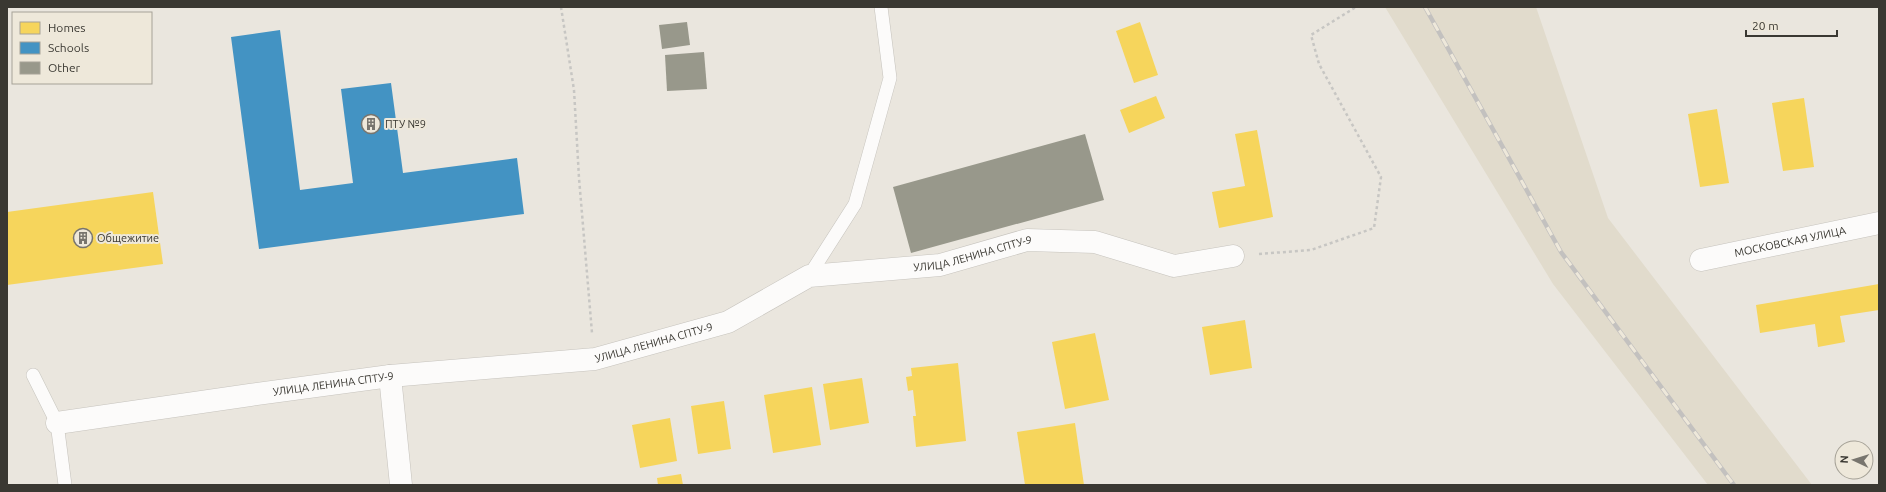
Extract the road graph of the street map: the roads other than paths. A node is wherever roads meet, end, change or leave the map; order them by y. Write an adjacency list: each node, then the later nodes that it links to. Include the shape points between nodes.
1 (881, 7): 5 (lane, via 890,78 856,204)
2 (1879, 223): 4 (street, МОСКОВСКАЯ УЛИЦА)
3 (1233, 256): 5 (street, УЛИЦА ЛЕНИНА СПТУ-9, via 1174,266 1095,242 1027,240 940,265)
4 (1701, 260)
5 (809, 276): 7 (street, УЛИЦА ЛЕНИНА СПТУ-9, via 728,322 595,359)
6 (33, 376): 8 (lane)
7 (390, 376): 8 (street, УЛИЦА ЛЕНИНА СПТУ-9); 10 (street)
8 (56, 423): 9 (lane)
9 (65, 485)
10 (401, 485)

